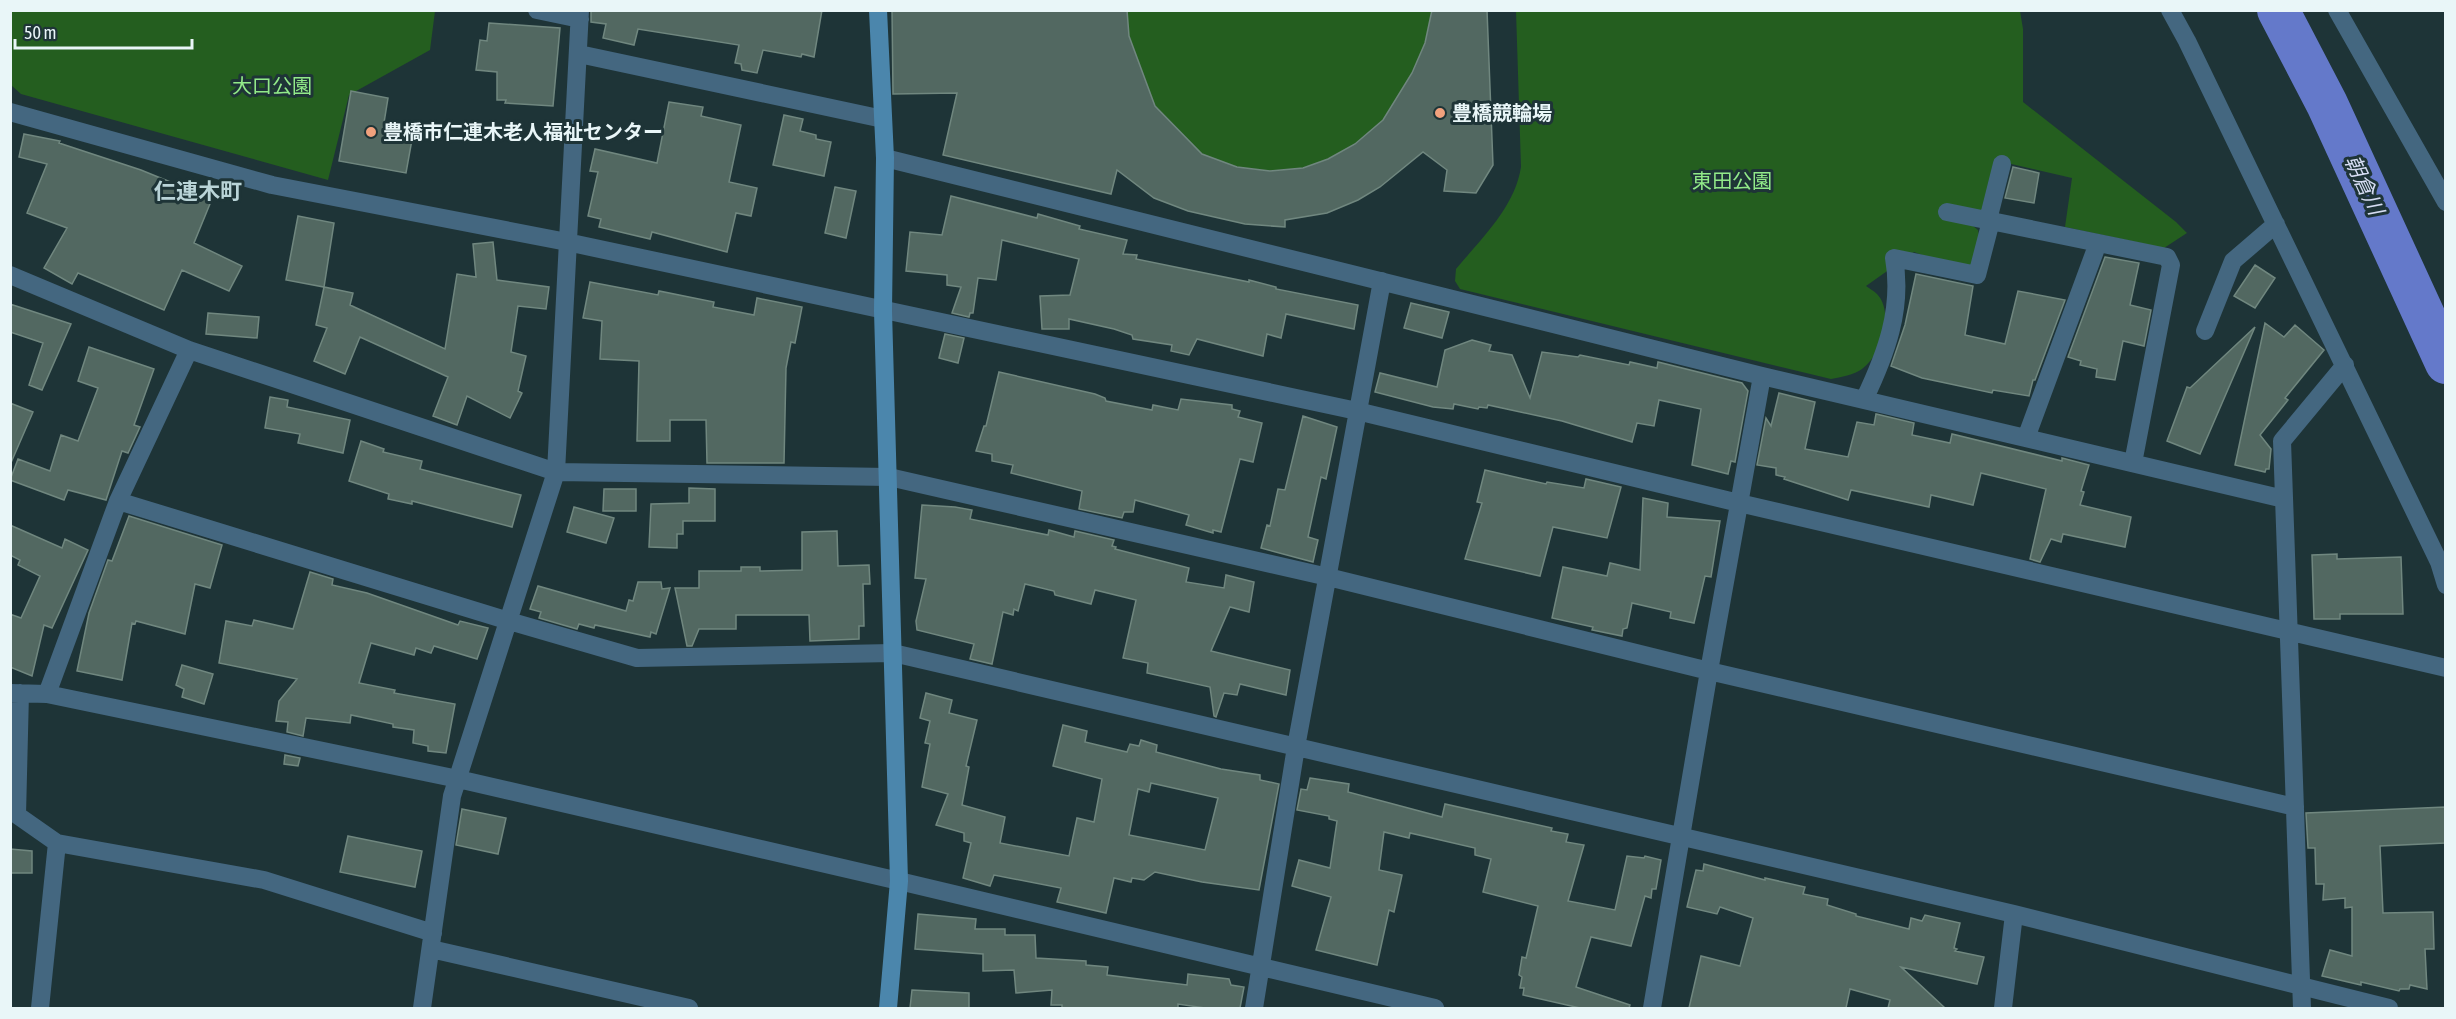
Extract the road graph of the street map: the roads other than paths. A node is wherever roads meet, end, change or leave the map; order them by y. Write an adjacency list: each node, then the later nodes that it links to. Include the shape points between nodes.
1 (537, 10): 5 (street)
2 (878, 10): 8 (street)
3 (2170, 10): 14 (street)
4 (2337, 10): 11 (street)
5 (580, 15): 6 (street)
6 (579, 54): 8 (street); 15 (street)
7 (10, 112): 15 (street, via 272,185)
8 (884, 119): 9 (street)
9 (885, 158): 18 (street); 19 (street)
10 (2002, 164): 13 (street)
11 (2445, 202)
12 (1947, 212): 13 (street)
13 (1989, 220): 16 (street); 24 (street, via 1977,275 1894,258 1897,301 1890,340)
14 (2276, 224): 20 (street, via 2233,261); 22 (street)
15 (567, 242): 19 (street); 28 (street)
16 (2098, 243): 26 (street); 27 (street, via 2167,257 2171,265)
17 (10, 276): 21 (street)
18 (1382, 281): 23 (street); 25 (street)
19 (884, 311): 25 (street); 29 (street)
20 (2205, 331)
21 (189, 350): 28 (street); 31 (street)
22 (2345, 365): 30 (street, via 2282,441); 34 (street, via 2439,562)
23 (1762, 376): 24 (street); 32 (street)
24 (1864, 400): 26 (street)
25 (1357, 411): 32 (street); 33 (street)
26 (2026, 438): 27 (street)
27 (2133, 463): 30 (street)
28 (556, 472): 29 (street); 35 (street)
29 (889, 477): 33 (street); 37 (street)
30 (2284, 499): 36 (street)
31 (118, 501): 35 (street); 41 (street)
32 (1739, 503): 36 (street); 39 (street)
33 (1328, 577): 39 (street); 42 (street)
34 (2445, 585)
35 (509, 621): 37 (street, via 637,658); 43 (street)
36 (2288, 630): 38 (street); 44 (street)
37 (893, 654): 42 (street); 47 (street)
38 (2445, 668)
39 (1709, 671): 44 (street); 45 (street)
40 (15, 693): 41 (street); 46 (street, via 17,814)
41 (46, 694): 43 (street)
42 (1296, 747): 45 (street); 50 (street)
43 (458, 779): 47 (street); 49 (street, via 452,796)
44 (2295, 807): 51 (street)
45 (1681, 837): 48 (street); 58 (street)
46 (57, 843): 49 (street, via 264,880); 52 (street)
47 (899, 881): 50 (street); 55 (street)
48 (2014, 914): 51 (street); 59 (street)
49 (432, 941): 53 (street); 54 (street)
50 (1260, 967): 56 (street); 57 (street)
51 (2301, 987): 60 (street); 61 (street)
52 (40, 1008)
53 (422, 1008)
54 (689, 1008)
55 (888, 1008)
56 (1254, 1008)
57 (1435, 1008)
58 (1652, 1008)
59 (2003, 1008)
60 (2302, 1008)
61 (2389, 1008)

